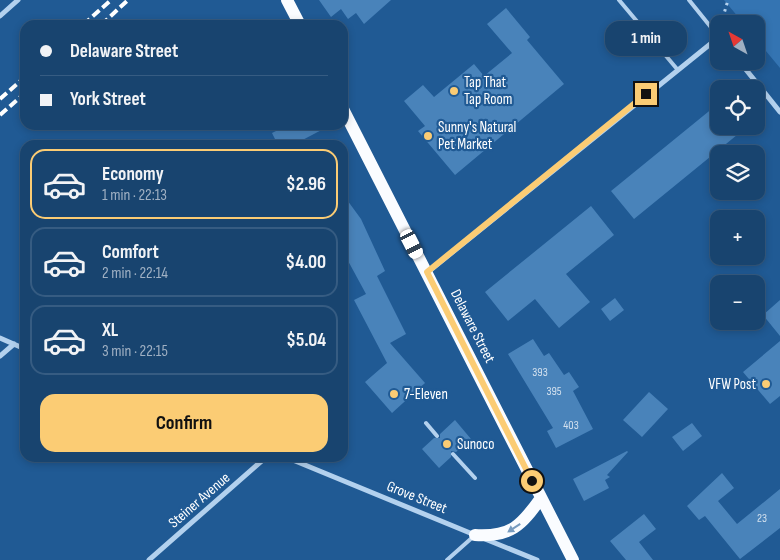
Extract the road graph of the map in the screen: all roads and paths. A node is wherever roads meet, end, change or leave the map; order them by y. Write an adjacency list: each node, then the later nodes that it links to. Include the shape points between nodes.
1 (18, 0): 7 (street)
2 (288, 0): 8 (main road)
3 (619, 0): 11 (lane)
4 (689, 0): 9 (lane)
5 (728, 0): 6 (path)
6 (724, 15)
7 (0, 16)
8 (298, 20)
9 (710, 25)
10 (710, 43): 11 (street)
11 (677, 70): 15 (street)
12 (746, 70): 13 (street)
13 (780, 112)
14 (348, 119): 15 (main road, Delaware Street)
15 (427, 272): 26 (main road, Delaware Street)
16 (0, 338): 17 (street)
17 (14, 344): 18 (street); 19 (street)
18 (20, 347)
19 (0, 356)
20 (426, 423): 21 (lane)
21 (437, 436)
22 (454, 454): 25 (lane)
23 (260, 462): 28 (street, Steiner Avenue)
24 (298, 462): 27 (street, Grove Street)
25 (475, 478)
26 (541, 498): 27 (main road, one-way to 27, via 526,520 510,531 494,536); 31 (main road, Delaware Street)
27 (475, 535): 29 (lane); 30 (street, Grove Street)
28 (149, 560)
29 (447, 560)
30 (537, 560)
31 (573, 560)

